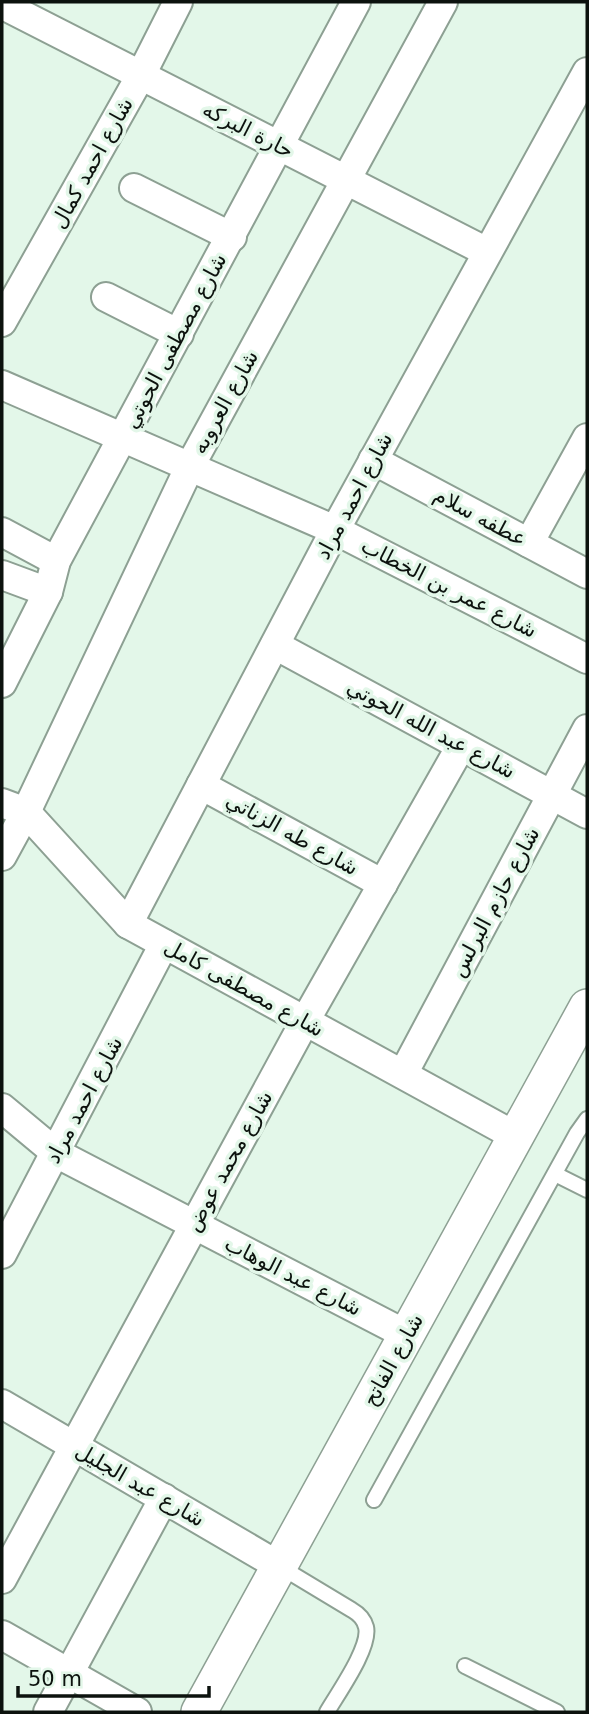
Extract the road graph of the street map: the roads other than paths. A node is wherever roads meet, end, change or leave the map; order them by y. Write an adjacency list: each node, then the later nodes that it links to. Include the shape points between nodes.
1 (178, 2): 6 (street, شارع احمد كمال)
2 (356, 2): 7 (street, شارع مصطفى الحوتي)
3 (443, 2): 8 (street, شارع العروبه)
4 (8, 10): 6 (street, حارة البركه)
5 (587, 72): 11 (street, شارع احمد مراد)
6 (141, 75): 7 (street, حارة البركه); 13 (street, شارع احمد كمال)
7 (280, 146): 8 (street, حارة البركه); 10 (street, شارع مصطفى الحوتي)
8 (348, 179): 11 (street, حارة البركه); 19 (street, شارع العروبه)
9 (135, 188): 10 (street)
10 (232, 237): 14 (street, شارع مصطفى الحوتي)
11 (487, 251): 18 (street, شارع احمد مراد)
12 (106, 297): 14 (street)
13 (2, 322)
14 (179, 334): 16 (street, شارع مصطفى الحوتي)
15 (2, 385): 16 (street, شارع عمر بن الخطاب)
16 (123, 437): 19 (street, شارع عمر بن الخطاب); 23 (street, شارع مصطفى الحوتي)
17 (587, 438): 22 (street)
18 (373, 460): 20 (street, شارع احمد مراد); 22 (street, عطفه سلام)
19 (190, 466): 20 (street, شارع عمر بن الخطاب); 34 (street, شارع العروبه)
20 (335, 530): 27 (street, شارع احمد مراد); 28 (street, شارع عمر بن الخطاب)
21 (2, 532): 23 (street)
22 (529, 543): 24 (street, عطفه سلام)
23 (57, 561): 26 (street, شارع مصطفى الحوتي)
24 (587, 574)
25 (2, 575): 26 (street)
26 (48, 592): 29 (street, شارع مصطفى الحوتي)
27 (275, 645): 31 (street, شارع عبد الله الحوتي); 32 (street, شارع احمد مراد)
28 (587, 659)
29 (2, 682)
30 (587, 729): 33 (street, شارع حازم البرلس)
31 (461, 746): 33 (street, شارع عبد الله الحوتي); 37 (street, شارع محمد عوض)
32 (201, 785): 37 (street, شارع طه الزناتي); 38 (street, شارع احمد مراد)
33 (552, 795): 35 (street, شارع عبد الله الحوتي); 42 (street, شارع حازم البرلس)
34 (14, 808): 36 (street, شارع العروبه); 38 (street, شارع مصطفى كامل)
35 (587, 814)
36 (2, 856)
37 (383, 884): 41 (street, شارع محمد عوض)
38 (128, 924): 39 (street, شارع مصطفى كامل)
39 (164, 944): 41 (street, شارع مصطفى كامل); 46 (street, شارع احمد مراد)
40 (587, 1007): 45 (street, شارع الفاتح)
41 (305, 1021): 42 (street, شارع مصطفى كامل); 49 (street, شارع محمد عوض)
42 (404, 1074): 45 (street, شارع مصطفى كامل)
43 (2, 1108): 46 (street, شارع عبد الوهاب)
44 (587, 1119): 47 (lane)
45 (517, 1137): 51 (street, شارع الفاتح)
46 (56, 1153): 49 (street, شارع عبد الوهاب); 50 (street, شارع احمد مراد)
47 (555, 1174): 48 (lane); 55 (lane)
48 (587, 1190)
49 (194, 1224): 51 (street, شارع عبد الوهاب); 53 (street, شارع محمد عوض)
50 (6, 1236)
51 (407, 1335): 56 (street, شارع الفاتح)
52 (2, 1404): 53 (street, شارع عبد الجليل)
53 (75, 1447): 54 (street, شارع عبد الجليل); 57 (street, شارع محمد عوض)
54 (164, 1498): 56 (street, شارع عبد الجليل); 60 (street)
55 (374, 1500)
56 (279, 1566): 63 (street, شارع الفاتح); 64 (lane, via 352,1610 366,1625 365,1645)
57 (2, 1579)
58 (2, 1635): 60 (street)
59 (464, 1665): 65 (lane)
60 (69, 1675): 61 (street); 62 (street)
61 (48, 1712)
62 (137, 1712)
63 (199, 1712)
64 (327, 1712)
65 (556, 1712)

